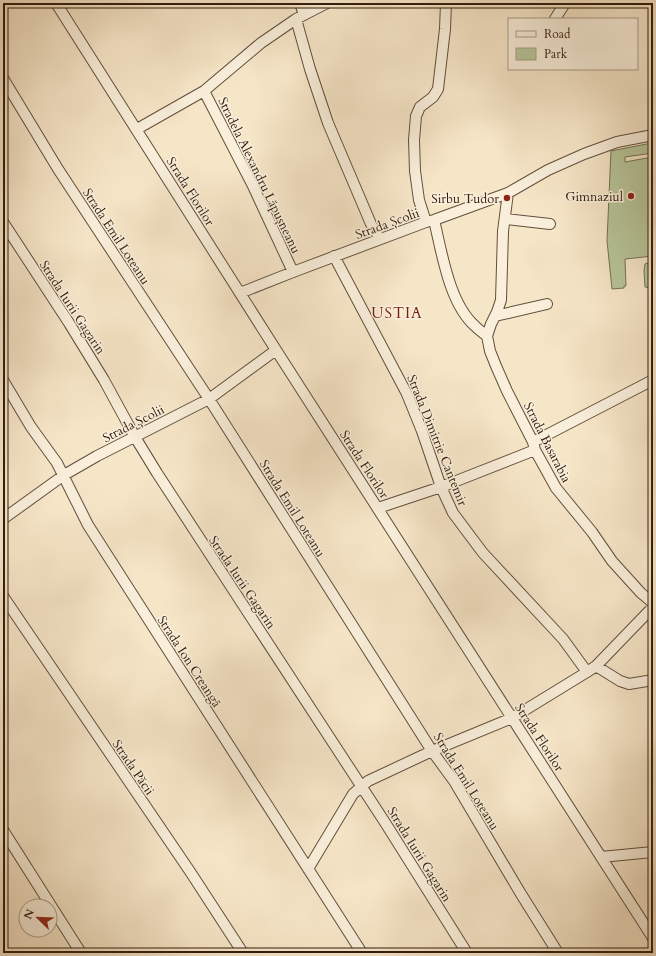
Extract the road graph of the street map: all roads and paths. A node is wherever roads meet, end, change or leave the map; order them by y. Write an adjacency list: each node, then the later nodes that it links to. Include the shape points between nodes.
1 (56, 3): 10 (street, Strada Florilor)
2 (300, 3): 6 (street)
3 (327, 3): 6 (street)
4 (446, 3): 14 (street, via 438,89 433,97 420,107 416,116 414,140 415,171 420,200)
5 (565, 3): 7 (street)
6 (300, 17): 9 (street, via 261,43); 17 (street, via 310,69 328,123 371,224)
7 (557, 18)
8 (3, 78): 27 (street, Strada Emil Loteanu, via 58,169)
9 (204, 91): 10 (street); 19 (street, Stradela Alexandru Lăpușneanu, via 253,186)
10 (137, 129): 20 (street, Strada Florilor)
11 (653, 135): 12 (street, Strada Școlii, via 617,142 584,154 548,170)
12 (508, 193): 13 (street); 14 (street, Strada Școlii)
13 (505, 219): 16 (street); 22 (street, via 501,300)
14 (430, 221): 17 (street, Strada Școlii); 23 (street, via 456,299 474,326)
15 (3, 222): 28 (street, Strada Iurii Gagarin, via 100,373)
16 (550, 224)
17 (380, 239): 18 (street, Strada Școlii)
18 (334, 256): 19 (street, Strada Școlii); 31 (street, Strada Dimitrie Cantemir, via 407,394)
19 (293, 272): 20 (street, Strada Școlii)
20 (240, 293): 24 (street, Strada Florilor)
21 (547, 304): 22 (street)
22 (495, 316): 23 (street)
23 (487, 336): 29 (street, Strada Basarabia, via 490,351)
24 (276, 350): 27 (street, Strada Școlii); 32 (street, Strada Florilor)
25 (3, 380): 30 (street, Strada Ion Creangă)
26 (653, 380): 29 (street)
27 (209, 399): 28 (street, Strada Școlii); 40 (street, Strada Emil Loteanu)
28 (135, 437): 30 (street, Strada Școlii); 41 (street, Strada Iurii Gagarin)
29 (534, 446): 31 (street); 35 (street, Strada Basarabia, via 556,488)
30 (64, 475): 33 (street, Strada Școlii); 45 (street, Strada Ion Creangă, via 88,525)
31 (441, 487): 32 (street); 37 (street, Strada Dimitrie Cantemir, via 453,513 468,534 562,639)
32 (378, 508): 39 (street, Strada Florilor)
33 (3, 519)
34 (3, 596): 48 (street, Strada Păcii)
35 (652, 609): 36 (street)
36 (596, 666): 37 (street); 38 (street, via 629,684)
37 (587, 672): 39 (street)
38 (653, 680)
39 (512, 718): 40 (street); 44 (street, Strada Florilor)
40 (432, 751): 41 (street); 51 (street, Strada Emil Loteanu, via 454,781)
41 (361, 786): 45 (street, via 352,794); 50 (street, Strada Iurii Gagarin)
42 (3, 830): 47 (street)
43 (653, 852): 44 (street)
44 (601, 857): 46 (street, Strada Florilor)
45 (308, 869): 49 (street, Strada Ion Creangă)
46 (653, 938)
47 (81, 953)
48 (243, 953)
49 (362, 953)
50 (467, 953)
51 (558, 953)

